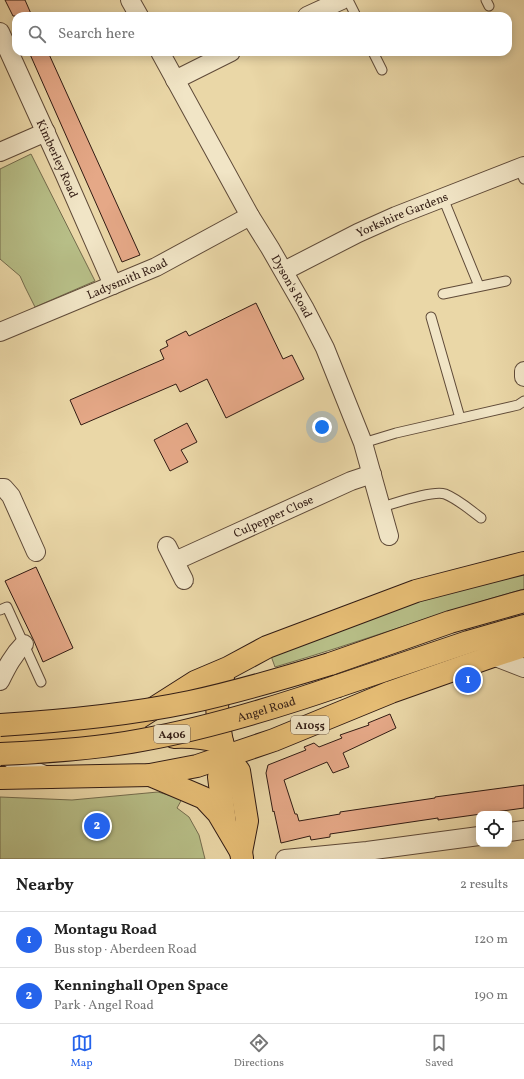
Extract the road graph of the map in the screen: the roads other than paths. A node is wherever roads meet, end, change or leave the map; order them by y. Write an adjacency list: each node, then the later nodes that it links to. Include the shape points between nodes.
1 (130, 0): 4 (street)
2 (341, 0): 5 (street)
3 (348, 0): 6 (lane)
4 (137, 12)
5 (316, 12)
6 (354, 12)
7 (0, 32): 13 (street, Kimberley Road)
8 (162, 56): 12 (street, Dyson's Road)
9 (223, 56): 12 (street)
10 (375, 56): 11 (lane)
11 (382, 70)
12 (175, 80): 17 (street, Dyson's Road)
13 (46, 132): 14 (street); 20 (street, Kimberley Road)
14 (0, 152)
15 (522, 171): 16 (street, Yorkshire Gardens)
16 (443, 198): 18 (street, Yorkshire Gardens, via 358,233); 21 (lane)
17 (250, 216): 18 (street, Dyson's Road); 20 (street, Ladysmith Road, via 156,267)
18 (284, 271): 29 (street, Dyson's Road, via 325,348)
19 (506, 281): 21 (lane)
20 (113, 285): 24 (street, Ladysmith Road)
21 (479, 286): 22 (lane)
22 (443, 294)
23 (431, 317): 28 (lane)
24 (0, 332)
25 (524, 371): 26 (street)
26 (524, 377)
27 (524, 401): 28 (lane, via 518,405)
28 (460, 418): 29 (lane)
29 (363, 443): 30 (street, Dyson's Road)
30 (372, 474): 32 (street, Dyson's Road); 37 (street, Culpepper Close, via 171,553)
31 (0, 488): 35 (street, via 4,488 11,496)
32 (382, 507): 33 (lane, via 428,494 444,494); 34 (street, Dyson's Road)
33 (482, 518)
34 (390, 536)
35 (36, 552)
36 (524, 562): 44 (main road, via 416,591 267,647)
37 (184, 580)
38 (524, 601): 48 (main road, Angel Road / A406, bridge, via 450,622 330,664 243,690 115,715)
39 (0, 610): 41 (lane, via 7,607)
40 (524, 626): 53 (main road, Angel Road / A406, bridge, via 461,644 277,707 228,720 141,740 81,749)
41 (24, 644): 46 (street, via 8,664); 47 (lane)
42 (524, 646): 43 (main road, A1055)
43 (493, 656): 45 (street); 52 (main road, A1055, via 391,692 274,740)
44 (228, 668): 49 (main road, via 195,682); 52 (main road, via 220,685 217,712)
45 (524, 668)
46 (0, 681)
47 (41, 682)
48 (0, 725)
49 (118, 731): 50 (main road, via 45,742); 52 (main road, via 205,738)
50 (0, 742)
51 (0, 746): 55 (street, via 5,755 17,764)
52 (225, 749): 54 (main road, via 197,766); 57 (main road, via 219,777); 62 (main road, via 239,771 248,821)
53 (0, 754)
54 (150, 775): 55 (main road); 57 (main road, via 204,798 218,812)
55 (50, 777): 56 (main road)
56 (0, 778)
57 (226, 826): 62 (main road)
58 (524, 830): 59 (street)
59 (512, 832)
60 (476, 837): 61 (street)
61 (367, 855): 63 (street)
62 (242, 856)
63 (285, 859)

